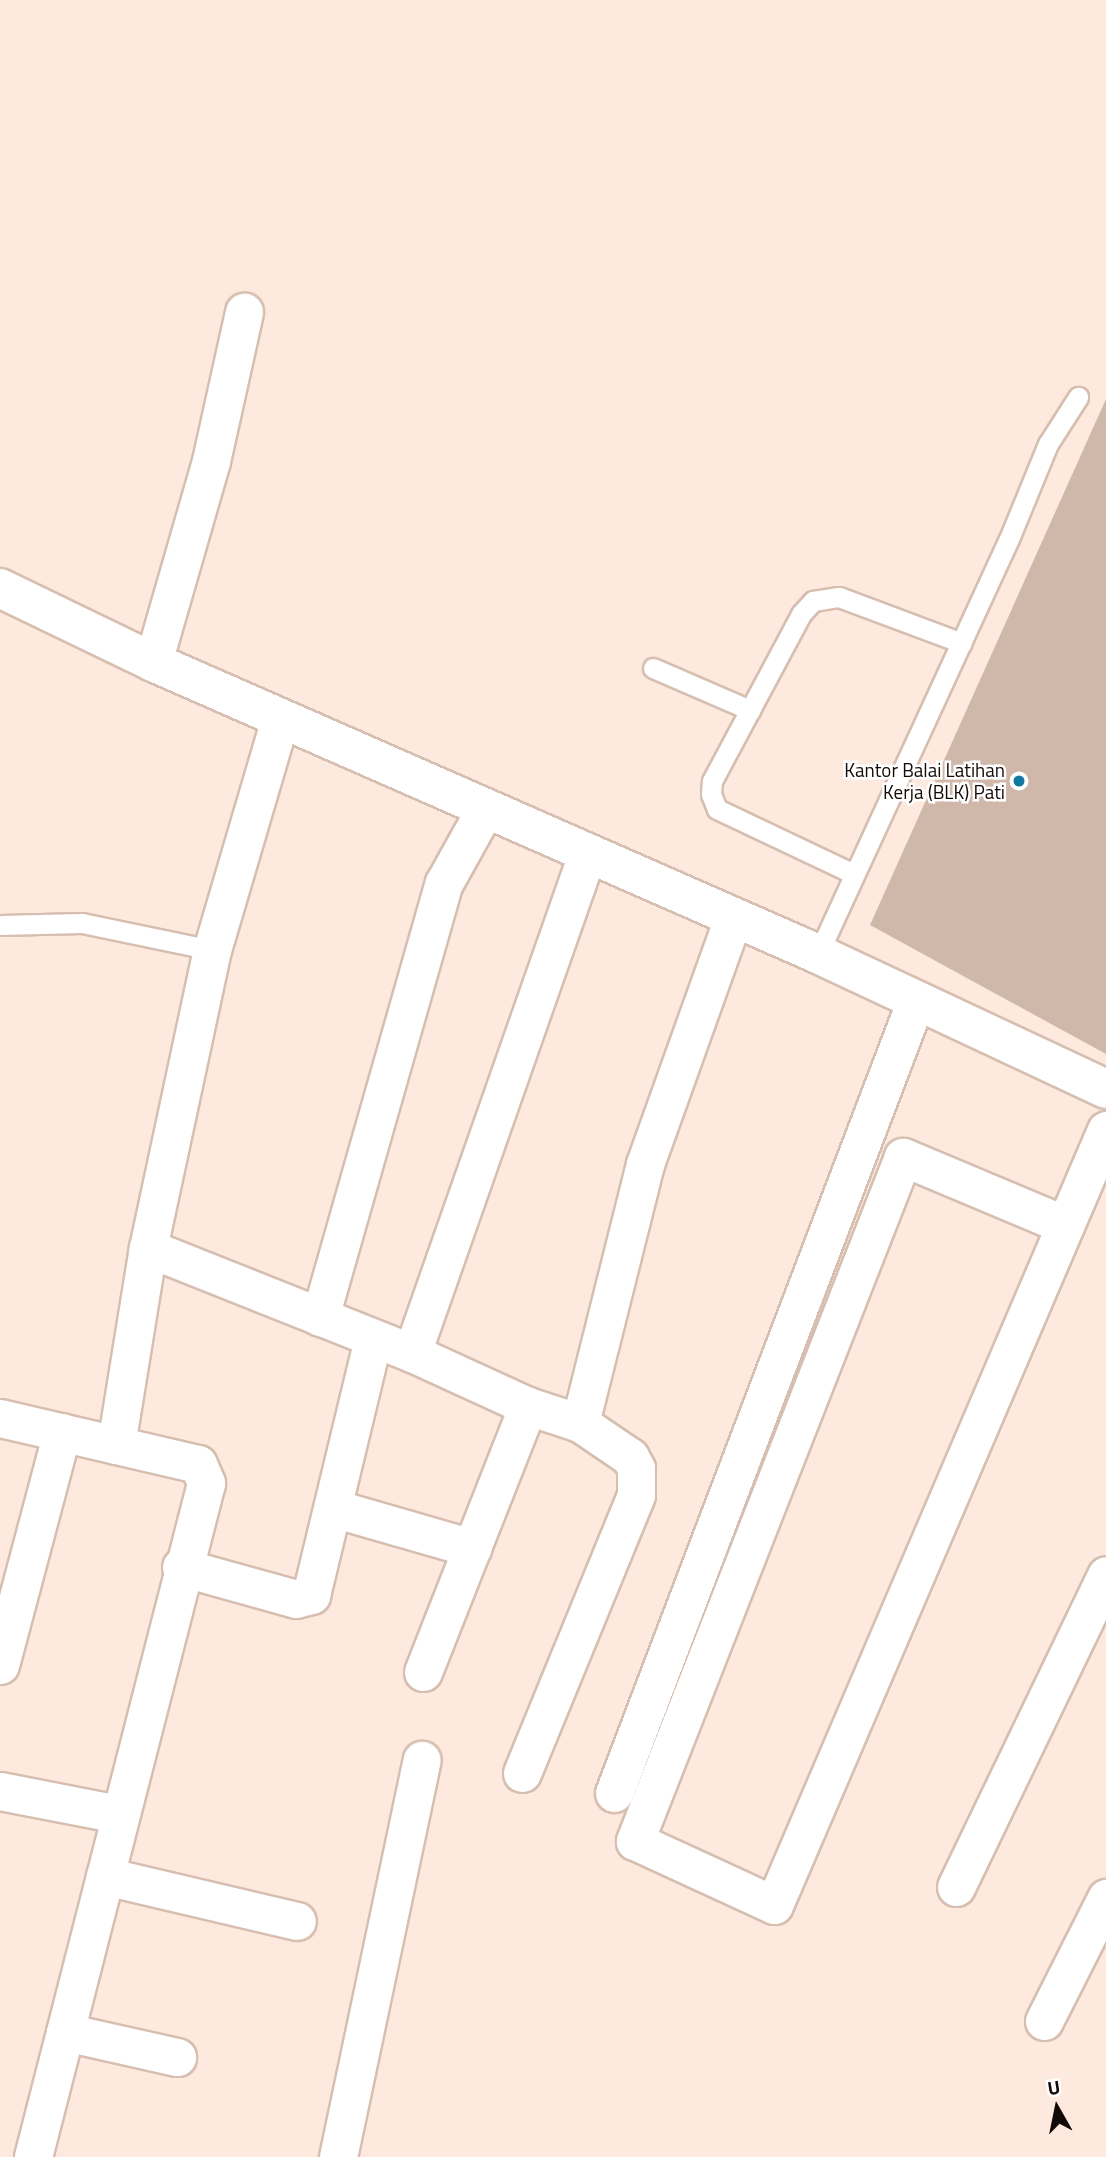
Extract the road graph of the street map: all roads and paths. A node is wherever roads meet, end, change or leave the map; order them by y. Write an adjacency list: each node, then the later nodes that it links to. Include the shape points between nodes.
1 (244, 312): 5 (street, via 211,461)
2 (1078, 397): 4 (lane, via 1048,444)
3 (0, 588): 5 (street)
4 (962, 643): 7 (lane, via 839,597 825,597 802,614); 11 (lane)
5 (153, 662): 8 (street)
6 (653, 668): 7 (lane)
7 (750, 710): 11 (lane, via 712,781 717,809)
8 (280, 719): 9 (street); 14 (street)
9 (485, 809): 10 (street); 21 (street, via 444,883)
10 (587, 854): 12 (street); 23 (street)
11 (854, 874): 15 (lane)
12 (733, 918): 15 (street); 26 (street, via 645,1164)
13 (0, 925): 14 (lane, via 82,923)
14 (212, 950): 20 (street)
15 (818, 954): 16 (street)
16 (916, 1000): 17 (street); 38 (street)
17 (1106, 1089)
18 (1106, 1130): 19 (street)
19 (1065, 1224): 19 (street, via 774,1905 635,1841 903,1157)
20 (148, 1248): 21 (street); 28 (street)
21 (320, 1317): 22 (street)
22 (373, 1338): 23 (street); 29 (street)
23 (412, 1353): 24 (street)
24 (528, 1406): 26 (street); 30 (street)
25 (0, 1418): 27 (street)
26 (580, 1423): 36 (street, via 631,1457 636,1468 636,1495)
27 (62, 1432): 28 (street); 33 (street)
28 (116, 1445): 31 (street, via 198,1464 204,1471 206,1483)
29 (333, 1508): 30 (street); 31 (street, via 311,1595 296,1599)
30 (472, 1548): 34 (street)
31 (181, 1567): 39 (street)
32 (1106, 1575): 41 (street)
33 (0, 1665)
34 (423, 1672)
35 (422, 1760): 48 (street)
36 (522, 1773)
37 (0, 1791): 39 (street)
38 (614, 1793)
39 (118, 1814): 40 (street)
40 (105, 1876): 43 (street); 45 (street)
41 (956, 1887)
42 (1106, 1898): 44 (street)
43 (297, 1921)
44 (1044, 2021)
45 (65, 2032): 46 (street); 47 (street)
46 (177, 2057)
47 (33, 2157)
48 (338, 2157)

